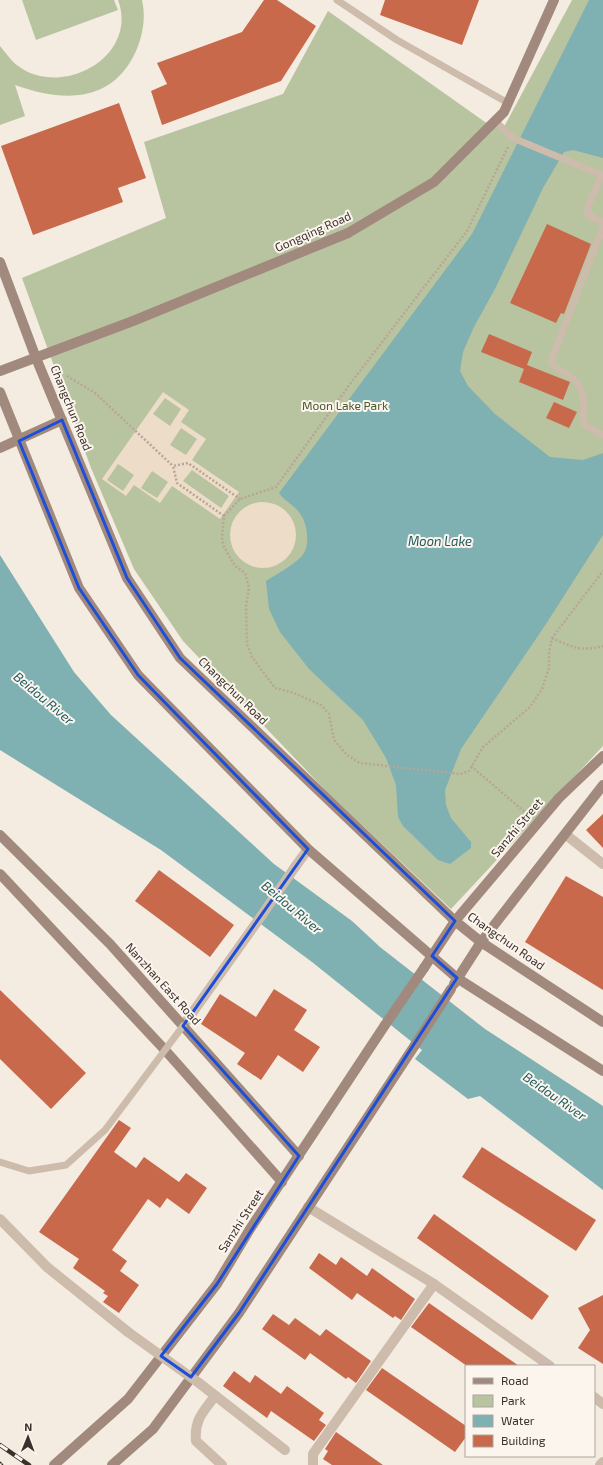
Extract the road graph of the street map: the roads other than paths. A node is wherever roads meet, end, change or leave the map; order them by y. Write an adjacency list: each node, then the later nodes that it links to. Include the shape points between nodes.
1 (337, 0): 3 (lane, via 397,40)
2 (554, 0): 3 (main road, Gongqing Road)
3 (508, 103): 4 (main road, Gongqing Road, via 504,112)
4 (495, 121): 5 (lane, via 514,138 602,175 588,206 588,215 602,222); 7 (main road, Gongqing Road, via 434,182 348,233)
5 (603, 227): 11 (lane, via 551,361 556,369 571,377 583,392 584,425)
6 (0, 262): 7 (main road, Changchun Road)
7 (36, 358): 8 (main road, Gongqing Road); 10 (main road, Changchun Road)
8 (0, 371)
9 (0, 392): 12 (main road)
10 (62, 420): 12 (main road); 21 (main road, Changchun Road, via 126,578 180,658)
11 (603, 435)
12 (19, 441): 13 (main road); 18 (main road, via 79,588 138,675)
13 (0, 448)
14 (603, 756): 21 (main road, Sanzhi Street, via 560,798)
15 (603, 785): 16 (main road)
16 (565, 834): 19 (street); 22 (main road)
17 (0, 835): 26 (main road, Nanzhan East Road, via 110,944)
18 (308, 849): 23 (main road); 26 (street, bridge)
19 (603, 864)
20 (0, 874): 27 (main road)
21 (455, 921): 22 (main road, Changchun Road); 23 (main road, Sanzhi Street)
22 (481, 942): 24 (main road); 25 (main road, Changchun Road)
23 (432, 956): 24 (main road); 29 (main road, Sanzhi Street, bridge)
24 (457, 978): 28 (main road); 32 (main road, bridge)
25 (603, 1022)
26 (183, 1026): 27 (lane, bridge); 29 (main road, Nanzhan East Road)
27 (166, 1050): 30 (lane, bridge, via 105,1130 66,1165 29,1171); 31 (main road)
28 (603, 1071)
29 (299, 1156): 31 (main road, Sanzhi Street)
30 (0, 1162)
31 (282, 1182): 41 (main road, Sanzhi Street, via 217,1284 128,1399)
32 (308, 1207): 34 (street); 42 (main road, via 239,1313 153,1429)
33 (0, 1219): 36 (street, bridge, via 47,1267 128,1332)
34 (434, 1284): 35 (street); 44 (street, via 313,1454)
35 (549, 1365)
36 (216, 1396): 39 (street); 43 (street, via 199,1416 195,1431 196,1441)
37 (595, 1398): 38 (street)
38 (603, 1404)
39 (285, 1450)
40 (603, 1462): 45 (street)
41 (54, 1465)
42 (112, 1465)
43 (222, 1465)
44 (313, 1465)
45 (600, 1465)

